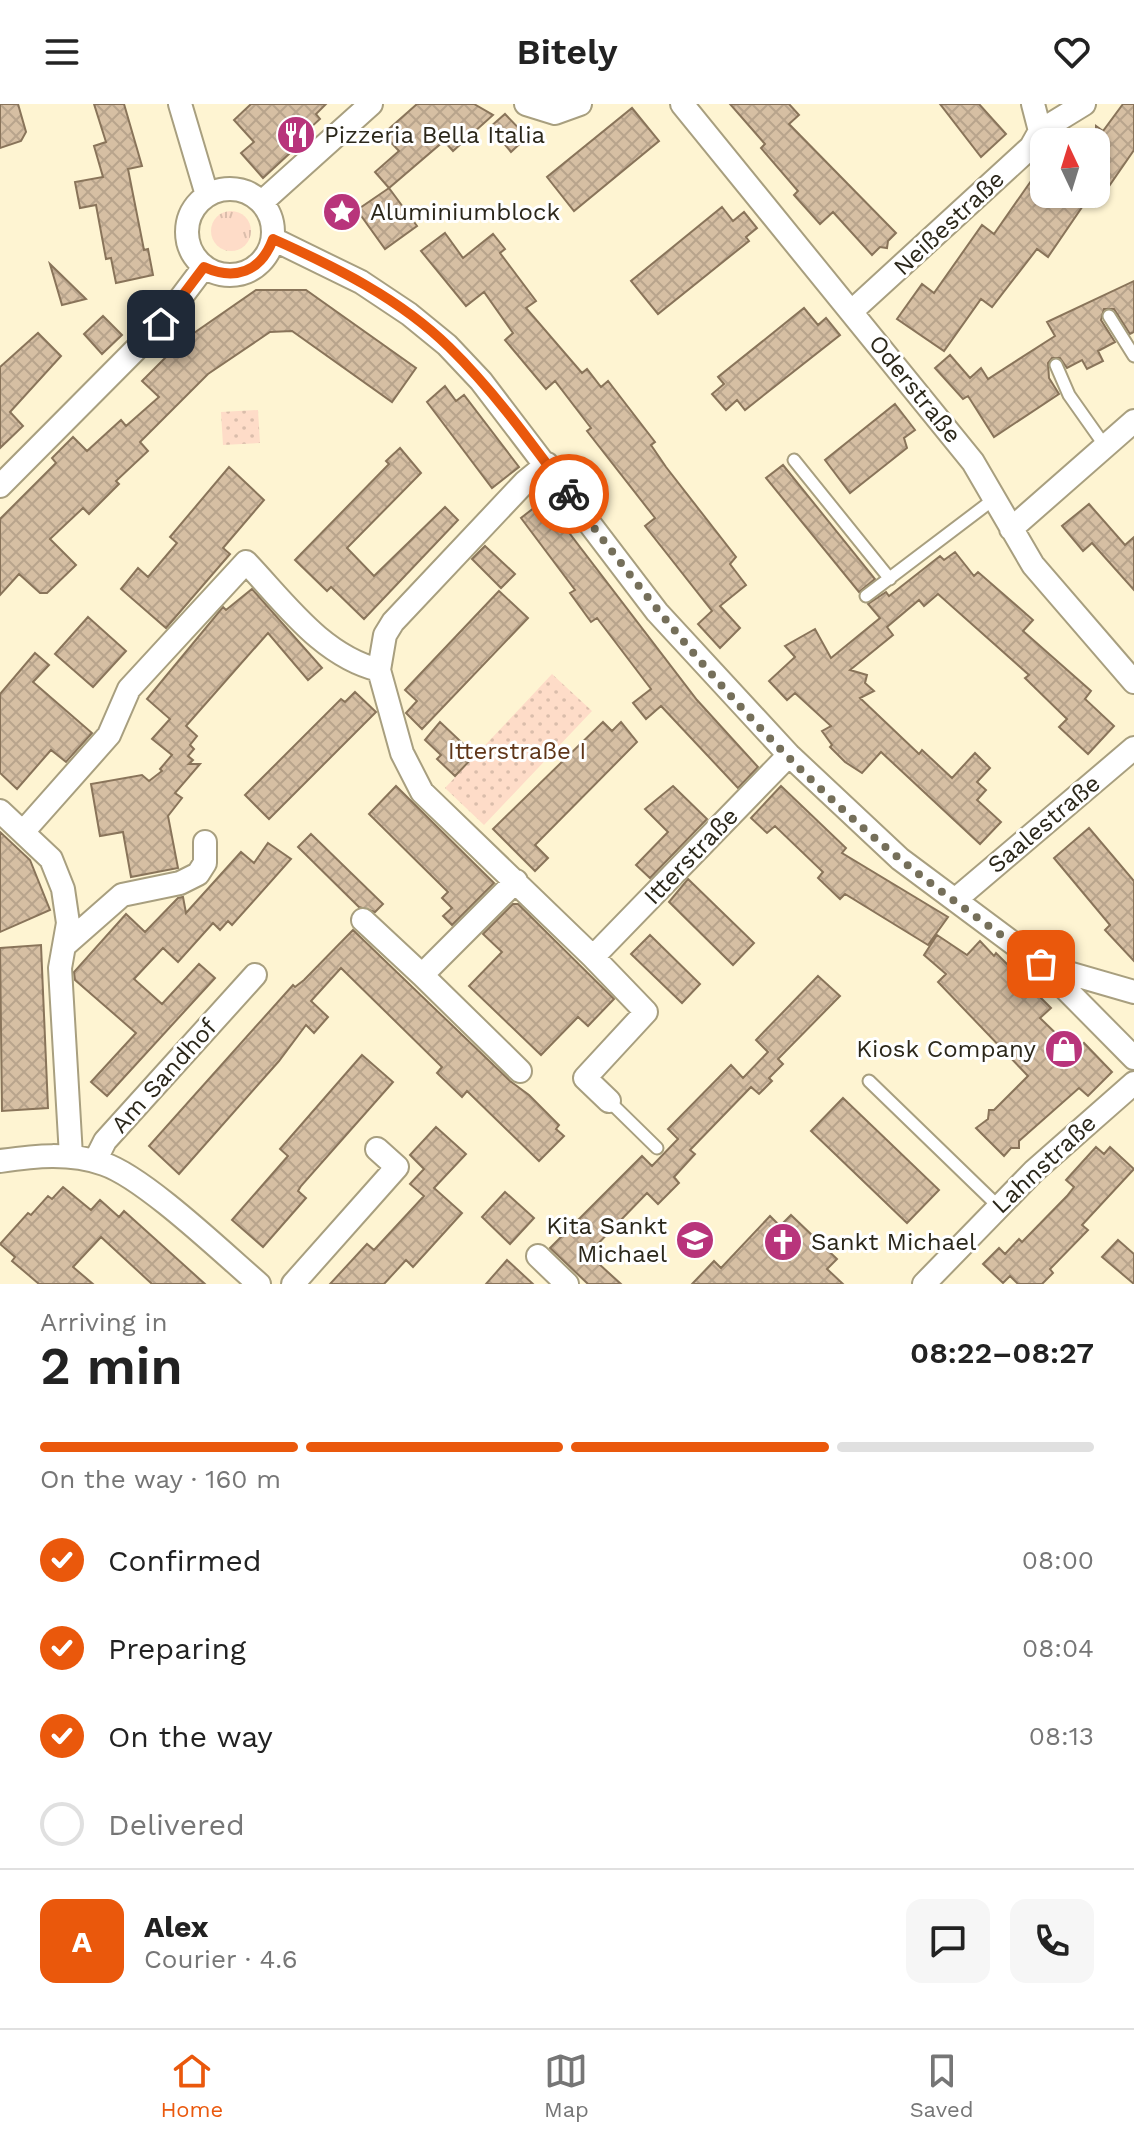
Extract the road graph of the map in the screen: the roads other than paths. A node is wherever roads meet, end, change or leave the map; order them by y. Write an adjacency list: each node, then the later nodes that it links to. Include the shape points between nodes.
1 (180, 104): 11 (street)
2 (371, 104): 12 (street)
3 (526, 104): 4 (street, via 555,113)
4 (580, 104)
5 (682, 104): 15 (street, Oderstraße)
6 (1033, 104): 8 (street)
7 (1084, 104): 9 (street, Neißestraße)
8 (1039, 128)
9 (1045, 128)
10 (1030, 148): 15 (street, Neißestraße)
11 (207, 195): 12 (street, via 230,188); 14 (street, via 196,204 186,230)
12 (262, 202): 13 (street)
13 (273, 239): 14 (street, via 263,259 246,272 232,275); 22 (street, via 361,282 418,321 481,381)
14 (204, 267): 23 (street, via 161,324)
15 (852, 311): 24 (street, Oderstraße, via 973,462)
16 (1109, 316): 17 (lane)
17 (1134, 356)
18 (1056, 365): 20 (lane, via 1069,395)
19 (1134, 421): 20 (street)
20 (1105, 446): 25 (street)
21 (794, 460): 26 (lane)
22 (547, 464): 28 (street, via 393,622 385,635); 31 (street, via 657,612)
23 (0, 486)
24 (994, 499): 25 (street, Oderstraße); 26 (lane)
25 (1011, 529): 29 (street, Oderstraße, via 1033,565)
26 (890, 579): 27 (lane)
27 (866, 596)
28 (379, 670): 33 (street, via 332,651 252,554 129,689 109,735); 35 (street, via 402,753 422,792)
29 (1134, 682)
30 (1134, 748): 36 (street, Saalestraße)
31 (789, 755): 36 (street, via 880,842); 39 (street, Itterstraße)
32 (0, 811): 33 (street)
33 (23, 832): 38 (street, via 51,859 60,876 67,914)
34 (205, 842): 38 (street, via 205,863 198,874 122,895)
35 (516, 881): 39 (street); 42 (street)
36 (955, 900): 40 (street)
37 (363, 920): 42 (street)
38 (64, 946): 51 (street, via 60,980)
39 (593, 957): 48 (street, via 646,1012 585,1078)
40 (1041, 964): 43 (street); 44 (street)
41 (255, 975): 53 (street, Am Sandhof, via 105,1141)
42 (422, 975): 45 (street)
43 (1134, 992)
44 (1134, 1058)
45 (520, 1071)
46 (869, 1081): 54 (lane)
47 (1134, 1083): 54 (street, Lahnstraße)
48 (609, 1101): 49 (lane)
49 (657, 1148)
50 (377, 1149): 57 (street, via 397,1167)
51 (71, 1156): 52 (street); 53 (street)
52 (0, 1161)
53 (95, 1161): 56 (street, via 122,1172)
54 (998, 1206): 59 (street, Lahnstraße)
55 (538, 1256): 58 (street)
56 (259, 1284)
57 (293, 1284)
58 (567, 1284)
59 (924, 1284)

